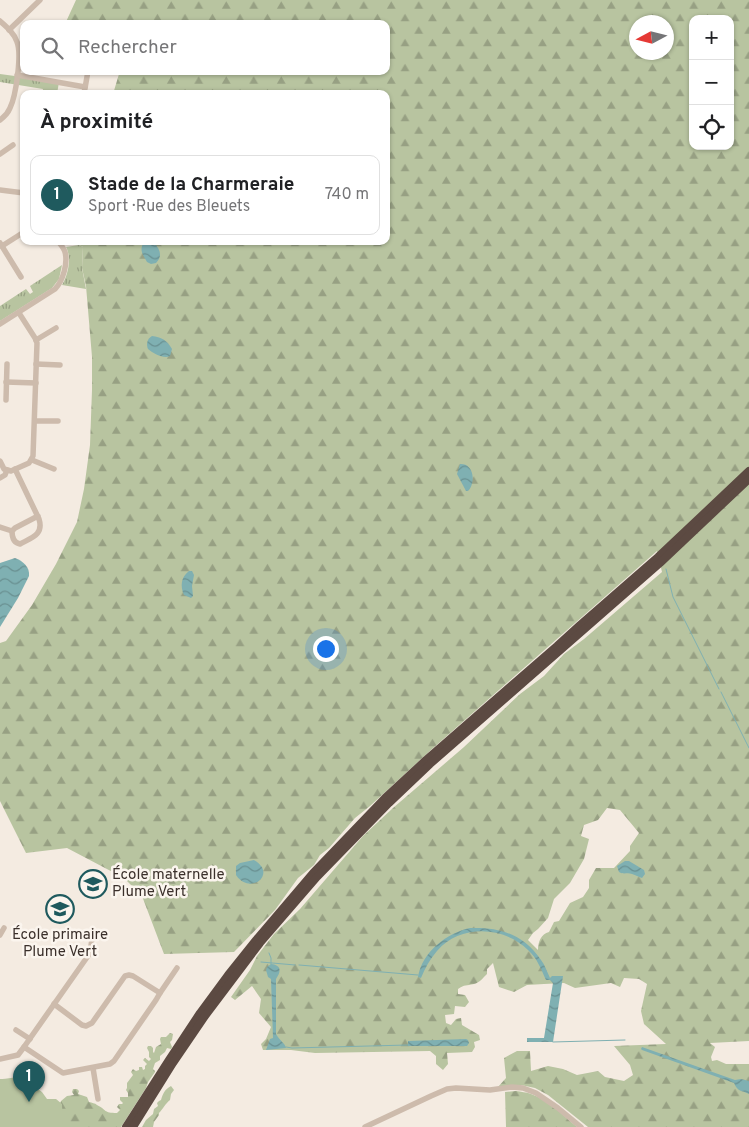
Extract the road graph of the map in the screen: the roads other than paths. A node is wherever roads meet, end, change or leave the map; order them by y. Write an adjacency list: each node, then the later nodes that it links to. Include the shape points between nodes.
1 (40, 0): 3 (street)
2 (0, 21): 3 (street)
3 (9, 30): 4 (street, via 19,48)
4 (18, 75): 6 (street); 8 (street, via 11,106)
5 (87, 75): 6 (street)
6 (85, 86): 7 (street)
7 (84, 90)
8 (0, 120)
9 (13, 145): 10 (street)
10 (0, 154)
11 (0, 190): 12 (street)
12 (20, 192)
13 (20, 234): 14 (street)
14 (1, 245): 16 (street)
15 (60, 245): 17 (street, via 65,254 61,282)
16 (21, 277)
17 (19, 313): 18 (street); 20 (street)
18 (0, 324)
19 (56, 328): 20 (street)
20 (36, 340): 22 (street)
21 (6, 364): 24 (street)
22 (36, 364): 23 (street); 25 (street)
23 (60, 365)
24 (6, 382): 25 (street); 26 (street)
25 (36, 383): 27 (street)
26 (6, 400)
27 (35, 421): 28 (street); 29 (street)
28 (58, 421)
29 (32, 460): 31 (street); 32 (street)
30 (0, 461): 33 (street)
31 (15, 469): 33 (street); 37 (street)
32 (54, 469)
33 (6, 470): 35 (street)
34 (749, 470): 52 (highway, via 658,557 426,760 313,873 222,983)
35 (0, 478)
36 (749, 478): 53 (highway, via 660,563 430,764 317,877 227,986)
37 (38, 516): 39 (street); 39 (street, via 40,526 35,536 20,544 14,541)
38 (0, 527): 39 (street)
39 (12, 531)
40 (4, 928): 42 (street)
41 (93, 931): 45 (street, via 90,953)
42 (0, 935)
43 (177, 968): 44 (street)
44 (160, 993): 45 (street, via 133,976 125,976 92,1023 86,1026); 50 (street, via 112,1063)
45 (54, 1004): 47 (street)
46 (16, 1030): 47 (street)
47 (30, 1039): 48 (street)
48 (24, 1047): 49 (street, via 18,1055); 50 (street, via 61,1072)
49 (0, 1059)
50 (93, 1068): 51 (street)
51 (98, 1099)
52 (126, 1127)
53 (133, 1127)
54 (365, 1127): 55 (street, via 447,1089 484,1091 512,1087 536,1092)
55 (581, 1127)

